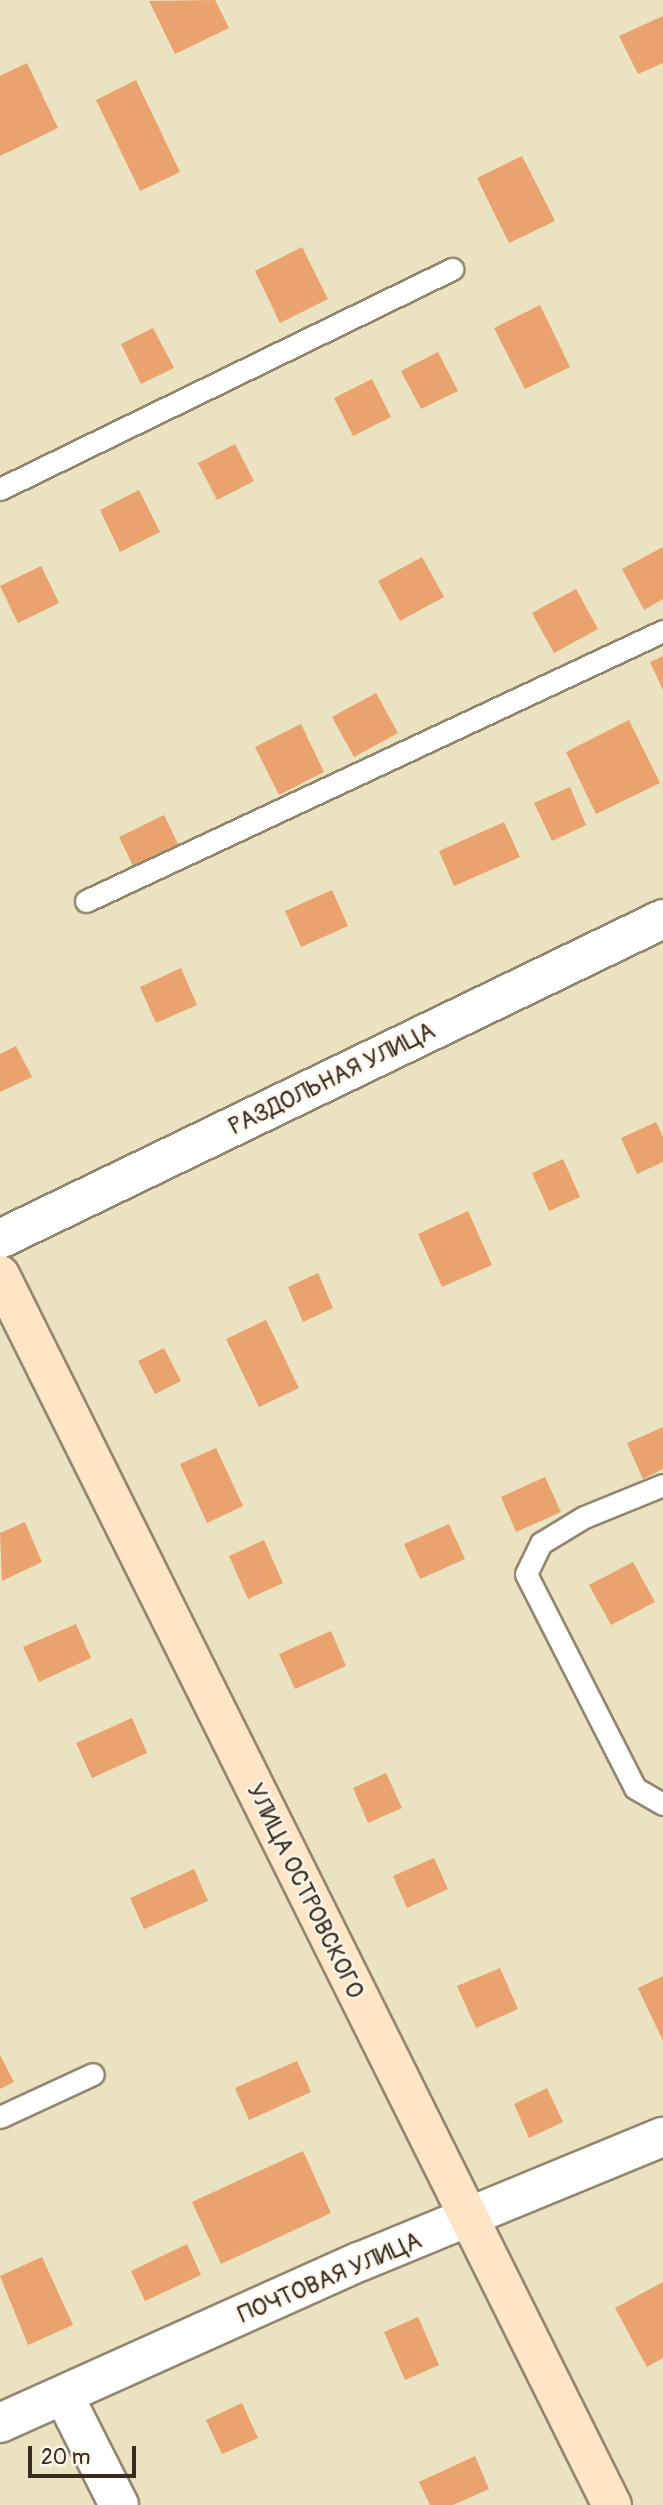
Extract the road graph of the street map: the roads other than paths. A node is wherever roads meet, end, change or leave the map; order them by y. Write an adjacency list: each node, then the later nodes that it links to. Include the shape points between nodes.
1 (452, 269): 2 (lane)
2 (0, 489)
3 (663, 631): 4 (lane)
4 (86, 901)
5 (663, 919): 6 (street, РАЗДОЛЬНАЯ УЛИЦА)
6 (0, 1239)
7 (0, 1275): 13 (street, УЛИЦА ОСТРОВСКОГО)
8 (663, 1485): 9 (lane, via 584,1517 541,1543 526,1574 635,1788)
9 (663, 1804)
10 (93, 2074): 11 (lane)
11 (0, 2117)
12 (663, 2137): 13 (street, ПОЧТОВАЯ УЛИЦА)
13 (471, 2219): 14 (street, ПОЧТОВАЯ УЛИЦА, via 359,2262); 17 (street, УЛИЦА ОСТРОВСКОГО)
14 (64, 2396): 15 (street, ПОЧТОВАЯ УЛИЦА); 16 (street)
15 (0, 2423)
16 (119, 2505)
17 (611, 2505)

